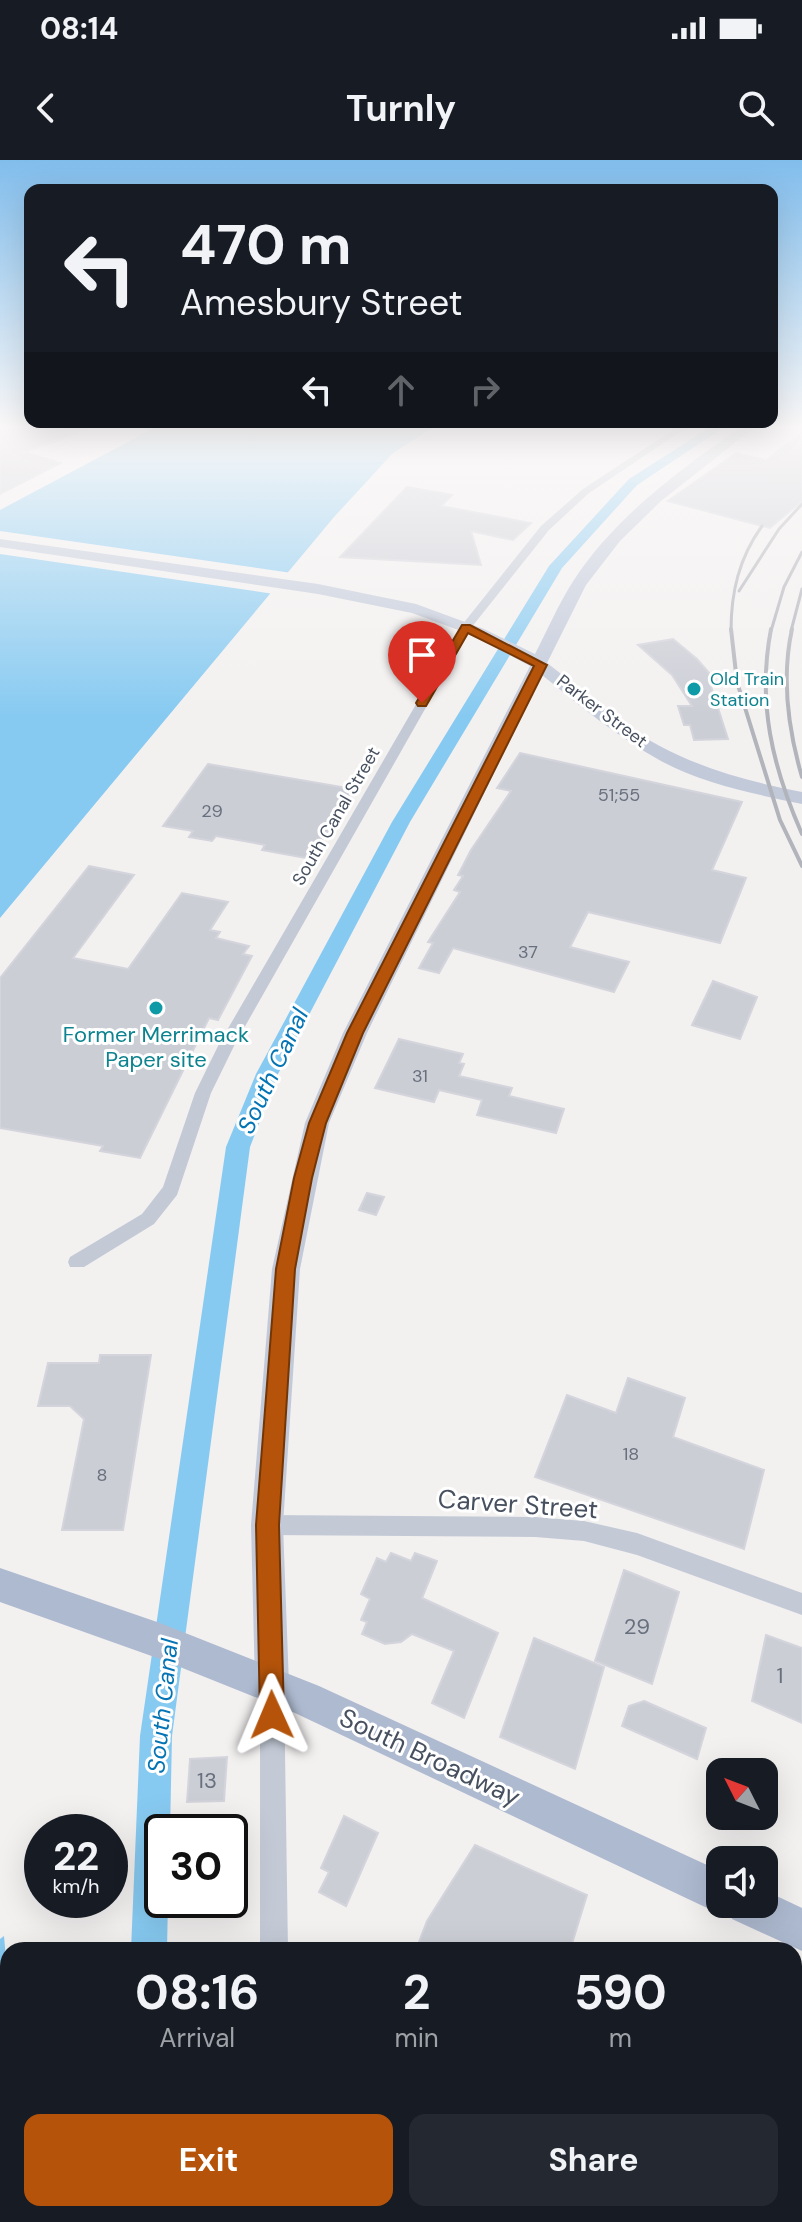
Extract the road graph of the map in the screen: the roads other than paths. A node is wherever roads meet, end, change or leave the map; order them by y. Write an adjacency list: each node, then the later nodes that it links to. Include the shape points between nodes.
1 (551, 522): 4 (street, South Canal Street)
2 (629, 522): 5 (main road, via 578,585)
3 (0, 543): 4 (main road, Parker Street, via 318,589 402,606)
4 (472, 629): 5 (main road, Parker Street); 7 (street, South Canal Street, via 227,1044 203,1093 171,1190 148,1219)
5 (535, 661): 6 (main road, Parker Street, via 624,731 671,759 749,787); 8 (main road, via 355,1033 317,1123 286,1269)
6 (802, 798)
7 (77, 1262)
8 (267, 1525): 10 (street, Carver Street, via 584,1531 637,1544); 11 (main road)
9 (0, 1585): 11 (main road, South Broadway)
10 (802, 1604)
11 (272, 1685): 12 (main road, South Broadway); 15 (street)
12 (706, 1886)
13 (777, 1918): 14 (main road)
14 (802, 1930)
15 (274, 1942)

